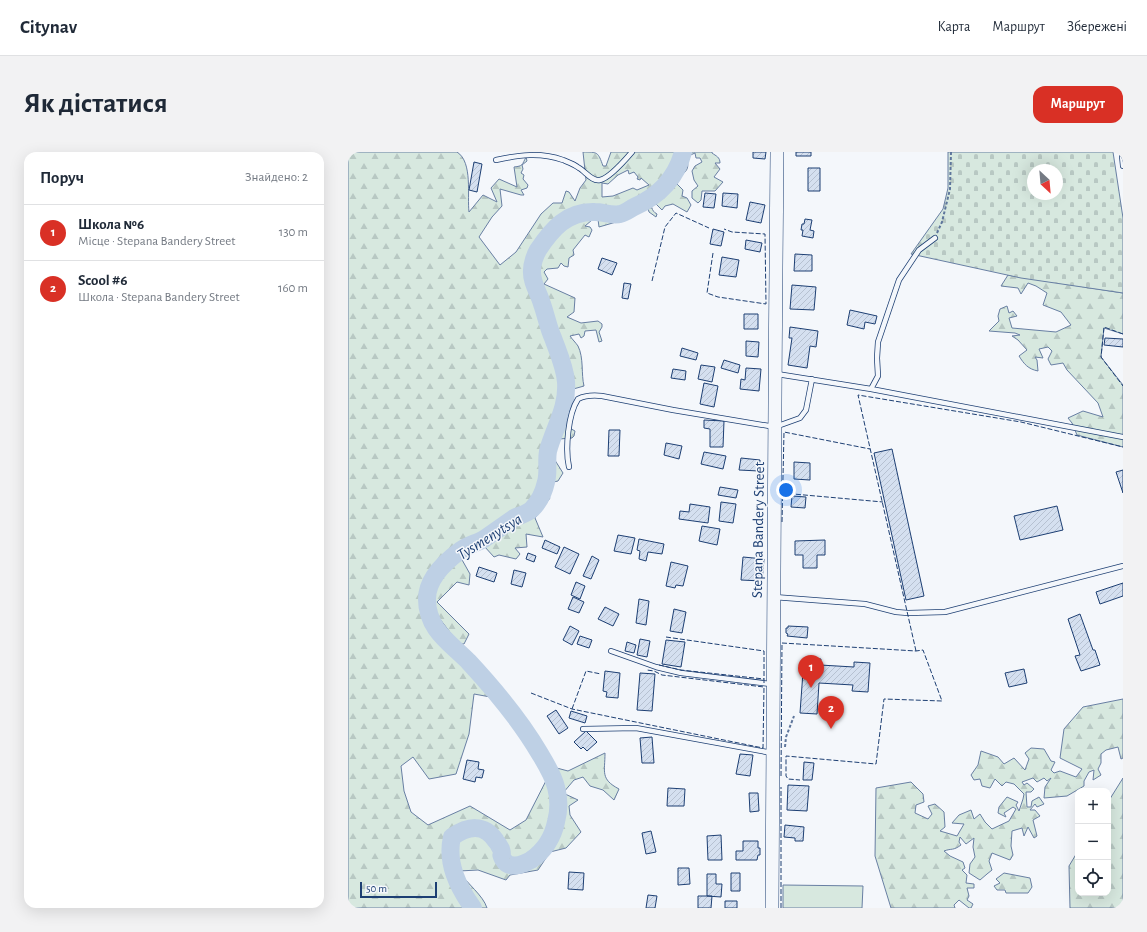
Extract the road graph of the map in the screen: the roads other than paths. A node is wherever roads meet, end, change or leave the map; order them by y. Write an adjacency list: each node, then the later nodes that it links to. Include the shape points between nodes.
1 (632, 152): 4 (lane, via 600,180 590,177 574,164 540,154)
2 (777, 152): 7 (main road, Stepana Bandery Street)
3 (1122, 156): 5 (lane)
4 (496, 160)
5 (1123, 166)
6 (935, 238): 9 (lane, via 919,250 899,280 878,342 878,376)
7 (775, 373): 8 (lane); 10 (main road, Stepana Bandery Street)
8 (812, 380): 9 (lane); 10 (lane, via 806,410 800,418)
9 (871, 389): 11 (lane)
10 (775, 427): 12 (lane, via 602,396 584,396 578,399 572,411 566,456); 14 (main road, Stepana Bandery Street)
11 (1123, 437)
12 (569, 467)
13 (1123, 566): 14 (lane, via 945,612 896,612 865,604)
14 (772, 597): 16 (main road, Stepana Bandery Street)
15 (611, 651): 16 (lane, via 656,667)
16 (772, 684): 18 (main road, Stepana Bandery Street)
17 (583, 729): 18 (lane, via 636,728)
18 (772, 753): 19 (main road, Stepana Bandery Street)
19 (772, 908)

